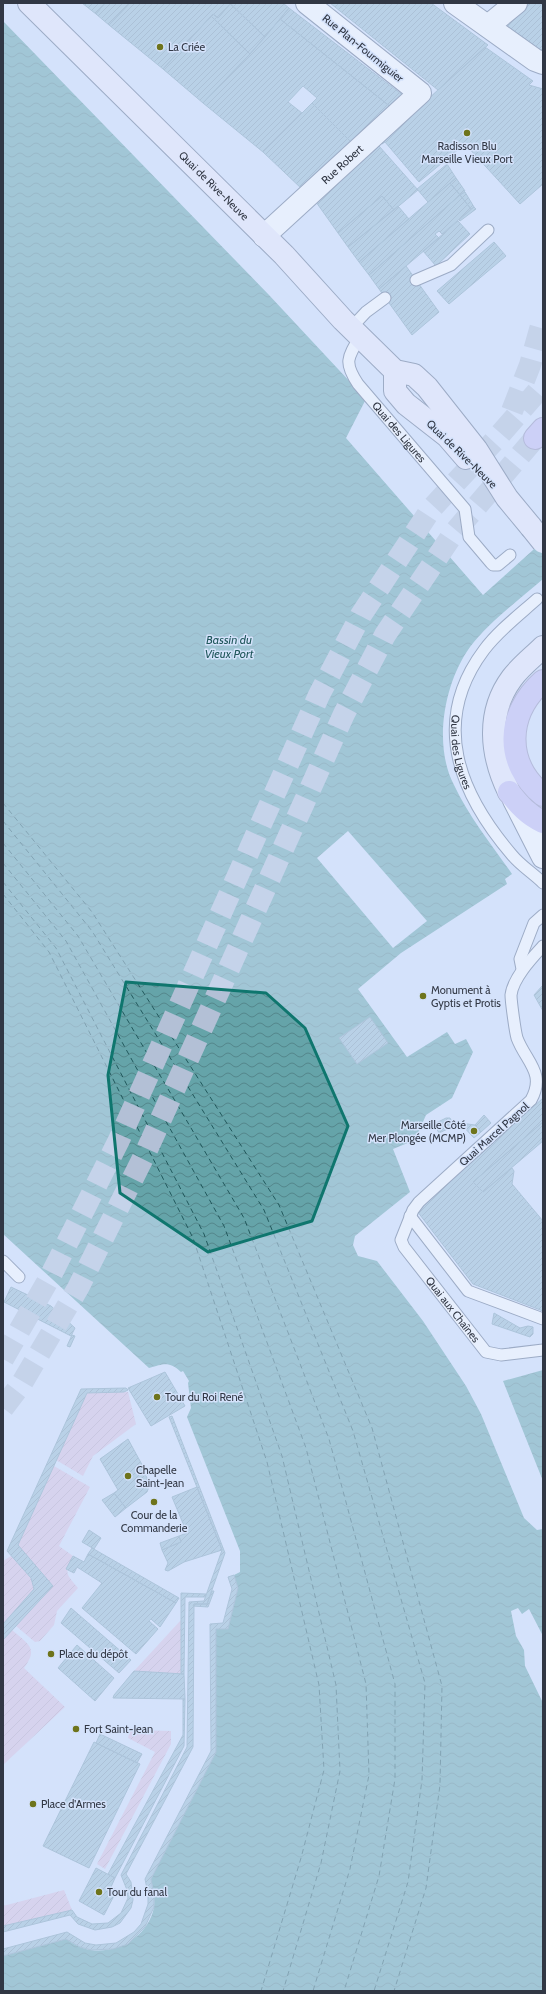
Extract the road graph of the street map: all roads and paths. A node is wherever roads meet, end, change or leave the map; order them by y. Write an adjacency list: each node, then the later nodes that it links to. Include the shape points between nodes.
1 (307, 3): 7 (street, Rue Plan-Fourmiguier)
2 (455, 3): 5 (street)
3 (516, 3): 5 (street)
4 (32, 4): 9 (main road, Quai de Rive-Neuve)
5 (488, 26): 6 (street)
6 (540, 61)
7 (420, 93): 9 (street, Rue Robert)
8 (488, 230): 10 (lane, via 451,265)
9 (264, 236): 12 (main road, Quai de Rive-Neuve)
10 (416, 280)
11 (385, 298): 12 (lane, via 366,312)
12 (355, 332): 13 (main road, Quai de Rive-Neuve, via 395,371 396,392 406,404 447,436 464,457 507,498); 14 (lane, Quai des Ligures, via 348,361 350,371 358,384 465,509 469,537 486,558 495,566)
13 (537, 535)
14 (510, 555)
15 (537, 599): 22 (lane, Quai des Ligures, via 496,637 476,662 461,693 456,733 460,767 475,804 511,854)
16 (543, 648): 18 (main road, via 518,671 504,689 494,718 495,754)
17 (543, 681): 19 (highway, via 524,702 514,732 516,753 523,772 534,788)
18 (509, 792): 20 (highway, via 531,816); 21 (street)
19 (543, 795)
20 (543, 822)
21 (543, 856)
22 (543, 883)
23 (543, 915): 25 (lane, Quai Marcel Pagnol, via 534,923 520,959)
24 (543, 946): 25 (lane, Quai Marcel Pagnol)
25 (522, 969): 26 (lane, Quai Marcel Pagnol, via 511,994 517,1038 538,1079 535,1093 531,1100 419,1202)
26 (410, 1216): 29 (lane, via 468,1292); 30 (lane, Quai aux Chaînes, via 402,1237 404,1247 486,1352 501,1355)
27 (3, 1261): 28 (lane)
28 (19, 1277)
29 (543, 1319)
30 (543, 1350)

